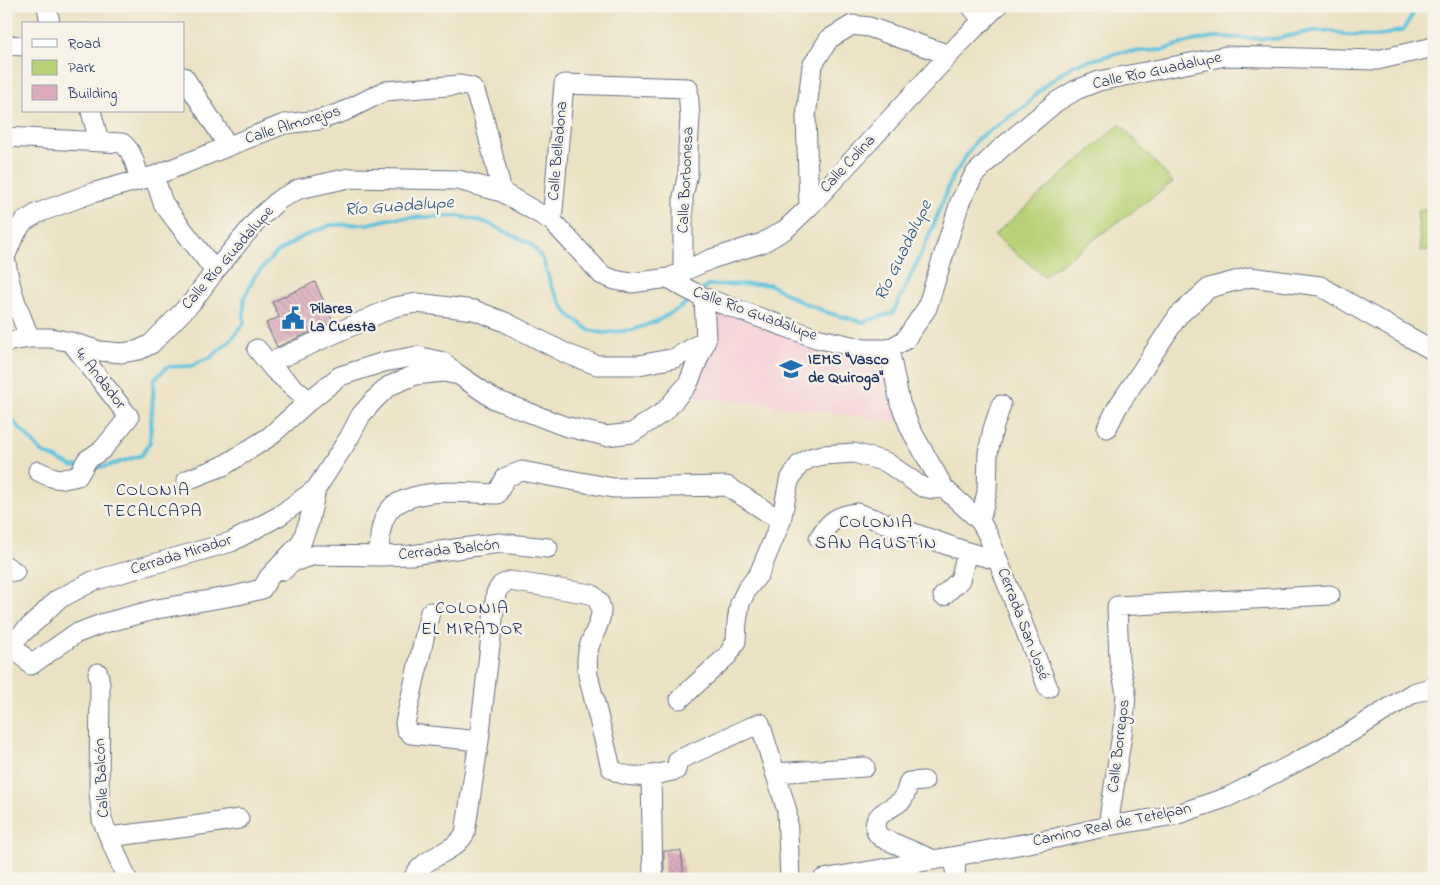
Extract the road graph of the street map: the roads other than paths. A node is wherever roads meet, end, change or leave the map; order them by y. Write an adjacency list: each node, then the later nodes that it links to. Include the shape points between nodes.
1 (48, 6): 5 (street)
2 (971, 6): 4 (street)
3 (998, 6): 4 (street, Calle Colina)
4 (983, 21): 9 (street, Calle Colina)
5 (50, 22)
6 (6, 45): 7 (street)
7 (22, 46)
8 (1434, 47): 29 (street, Calle Río Guadalupe, via 1377,60 1226,56 1099,81 1076,90 1056,102 974,175 960,202 927,308 905,340)
9 (949, 56): 18 (street, Calle Colina); 18 (street, via 869,27 852,25 829,38 812,66 806,117)
10 (185, 79): 15 (street)
11 (688, 88): 19 (street, Calle Belladona, via 564,84); 23 (street, Calle Borbonesa, via 688,173)
12 (91, 112): 14 (street)
13 (6, 138): 14 (street)
14 (98, 141): 16 (street, via 122,143 128,147)
15 (228, 146): 16 (street, Calle Almorejos); 17 (street, Calle Almorejos, via 284,124 318,120 343,112 385,91 466,86 475,92 484,115)
16 (147, 178): 20 (street, Calle Almorejos, via 92,193 38,213 23,222); 22 (street)
17 (502, 192): 19 (street, Calle Río Guadalupe); 22 (street, Calle Río Guadalupe, via 458,180 349,178 299,189 280,199 259,218)
18 (809, 207): 23 (street, Calle Colina, via 786,229 762,243)
19 (552, 221): 23 (street, Calle Río Guadalupe, via 602,275 631,283)
20 (6, 255)
21 (6, 262): 25 (street, via 15,302)
22 (215, 271): 28 (street, Calle Río Guadalupe, via 192,302 151,344 139,350 122,353 100,351)
23 (676, 274): 24 (street, Calle Río Guadalupe)
24 (698, 295): 26 (street); 29 (street, Calle Río Guadalupe, via 816,338 865,349)
25 (30, 338): 27 (street, Calle Río Guadalupe); 28 (street, Calle Río Guadalupe)
26 (706, 340): 31 (street, via 688,384 665,411 632,433 606,436 564,426 494,399); 32 (street, via 674,358 639,364 597,365 474,310 417,303 394,307 263,356 274,370)
27 (6, 342)
28 (71, 342): 35 (street, 4º Andador, via 129,416 78,476 66,480)
29 (889, 349): 37 (street, via 900,403)
30 (1434, 351): 34 (street, via 1320,286 1250,277 1209,288 1178,316)
31 (459, 375): 32 (street, via 443,362 417,356 340,376); 38 (street, via 443,372 415,375 389,386 361,415)
32 (310, 401): 36 (street, via 269,437 223,466)
33 (1001, 405): 40 (street, via 988,453 987,492)
34 (1107, 428)
35 (38, 471)
36 (188, 480)
37 (944, 488): 39 (street, via 922,487 886,462 854,452 823,455 799,464 789,481); 40 (street)
38 (316, 490): 46 (street, via 301,543); 46 (street, Cerrada Mirador, via 279,516 231,542 94,581 56,600 11,643 31,666 75,634 101,624 157,609)
39 (780, 521): 44 (street, via 727,486 613,488 522,471 506,477 497,494 448,492 414,496 395,504 382,527); 53 (street, via 759,574 740,603 736,640 728,655)
40 (980, 521): 45 (street, Cerrada San José)
41 (819, 538): 43 (street, via 833,520 857,512)
42 (548, 548): 44 (street, Cerrada Balcón, via 499,543)
43 (967, 552): 45 (street); 48 (street, via 960,580)
44 (380, 556): 46 (street, via 315,555 290,563)
45 (998, 560): 52 (street, Cerrada San José)
46 (258, 590)
47 (1330, 595): 60 (street, Calle Borregos, via 1117,606 1119,660 1126,693)
48 (943, 596)
49 (430, 612): 54 (street, via 404,723 406,729 411,734)
50 (98, 673): 61 (street, Calle Balcón, via 100,793 102,820)
51 (1434, 687): 60 (street, Camino Real de Tetelpan, via 1413,693 1351,732 1228,798 1175,815)
52 (1048, 688)
53 (680, 699)
54 (479, 741): 57 (street, via 496,593 501,585 510,581 591,594 601,607 599,623 589,645 588,675 611,768 622,774); 65 (street, via 465,833 459,842 421,866)
55 (865, 767): 56 (street)
56 (776, 773): 57 (street, via 760,723 678,760 676,770); 67 (street, via 787,811)
57 (651, 776): 66 (street)
58 (924, 781): 63 (street, via 909,782 904,799 880,815 875,826 878,835 884,839)
59 (239, 819): 61 (street)
60 (1108, 826): 62 (street, Camino Real de Tetelpan)
61 (109, 837): 64 (street, Calle Balcón)
62 (956, 856): 63 (street, Camino Real de Tetelpan); 69 (street)
63 (934, 860): 68 (street, Camino Real de Tetelpan)
64 (127, 879)
65 (413, 879)
66 (653, 879)
67 (790, 879)
68 (823, 879)
69 (955, 879)

